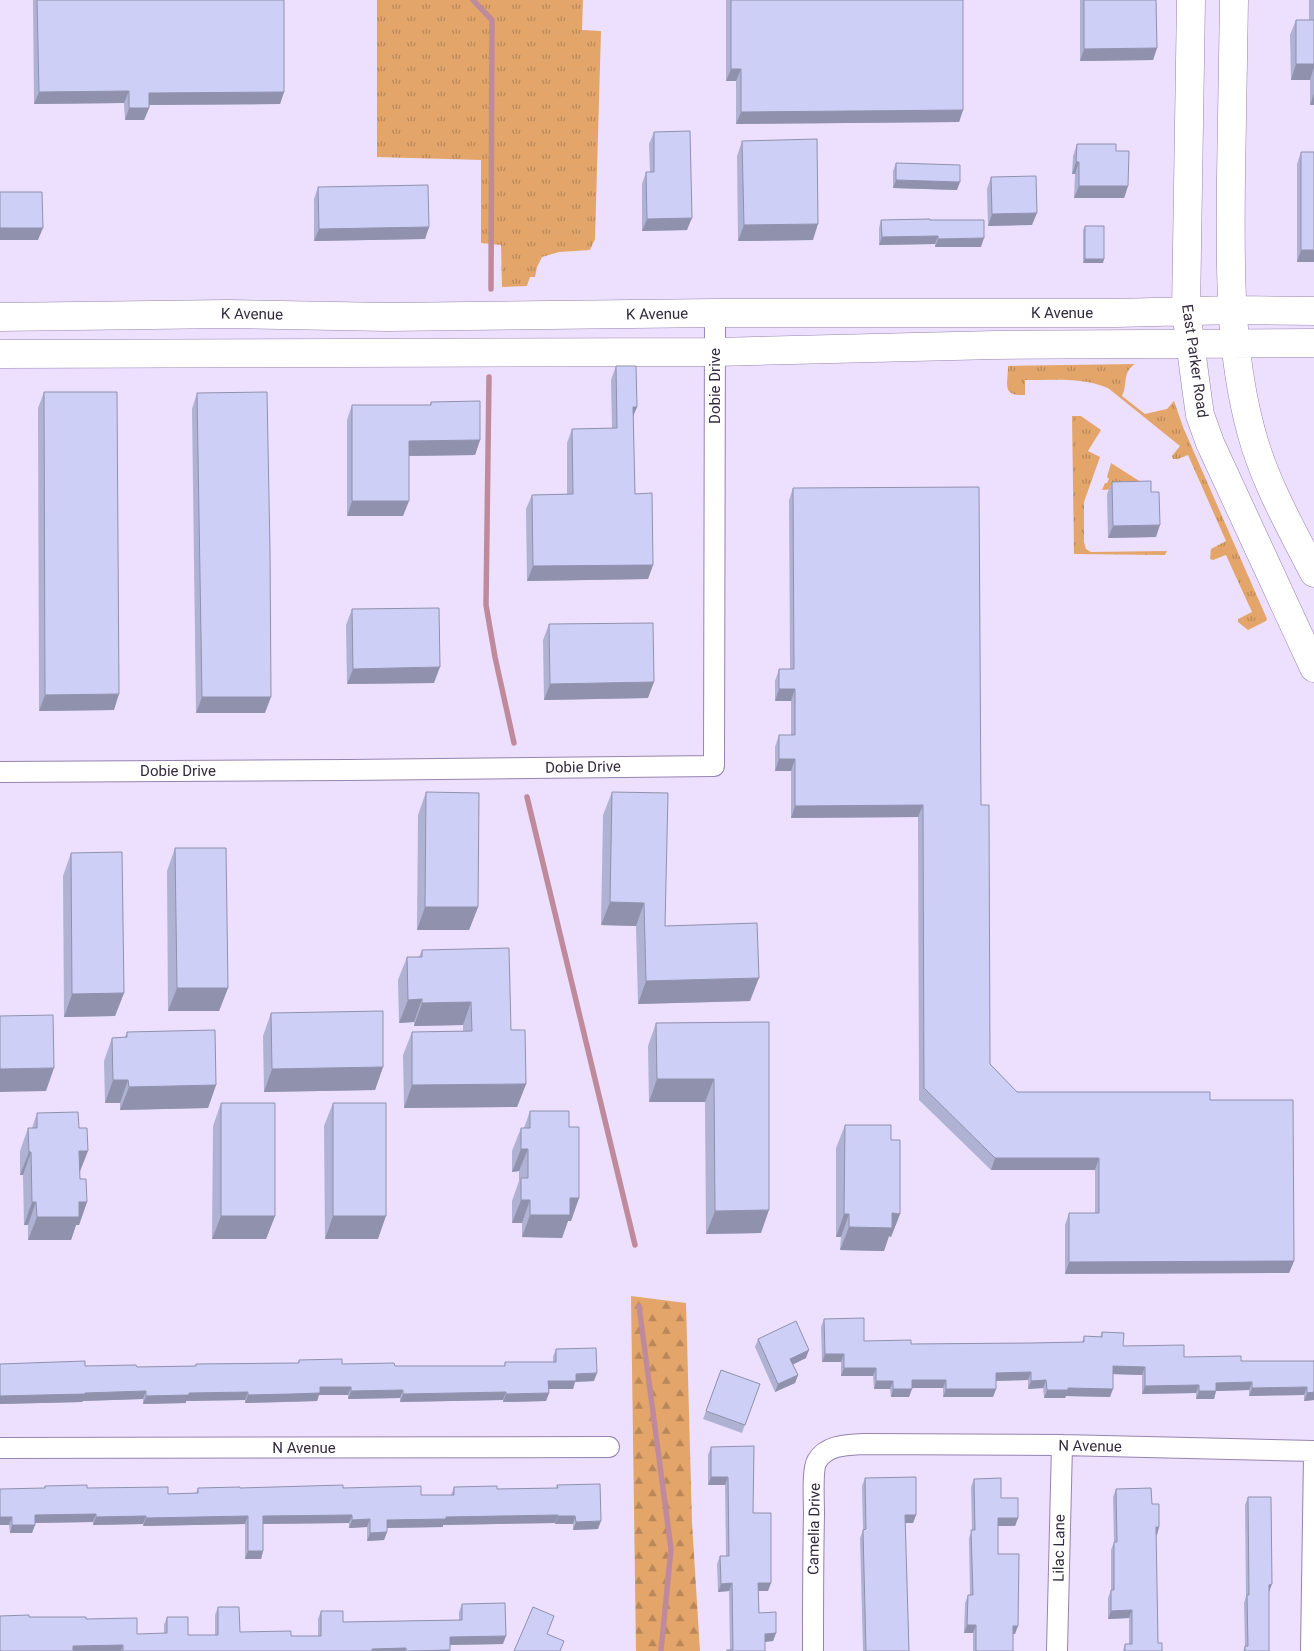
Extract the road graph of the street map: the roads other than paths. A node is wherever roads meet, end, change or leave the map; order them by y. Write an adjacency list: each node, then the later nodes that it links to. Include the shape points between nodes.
1 (1191, 0): 4 (main road, East Parker Road)
2 (1234, 0): 3 (main road, via 1230,231)
3 (1233, 310): 4 (main road, K Avenue); 5 (main road, K Avenue); 12 (main road)
4 (1186, 311): 6 (main road, K Avenue); 10 (main road, East Parker Road)
5 (1314, 311)
6 (715, 313): 8 (main road, K Avenue); 13 (street, Dobie Drive)
7 (186, 315): 8 (main road, K Avenue); 9 (main road, K Avenue); 14 (main road)
8 (436, 316): 15 (main road)
9 (0, 317)
10 (1190, 343): 12 (main road); 13 (main road); 18 (main road, East Parker Road, via 1200,415 1210,443)
11 (1314, 343): 12 (main road)
12 (1236, 344): 17 (main road, via 1243,401 1251,433 1275,496)
13 (715, 352): 15 (main road); 20 (street, Dobie Drive, via 714,766)
14 (186, 353): 15 (main road); 16 (main road)
15 (437, 353)
16 (0, 354)
17 (1314, 573)
18 (1304, 620): 19 (main road, East Parker Road)
19 (1314, 668)
20 (0, 772)
21 (865, 1444): 22 (street, N Avenue); 27 (street, Camelia Drive, via 833,1448 816,1462)
22 (1062, 1445): 25 (street, N Avenue); 28 (street, Lilac Lane)
23 (609, 1447): 24 (street, N Avenue)
24 (0, 1448)
25 (1314, 1451)
26 (1314, 1456): 29 (street)
27 (813, 1651)
28 (1057, 1651)
29 (1311, 1651)

